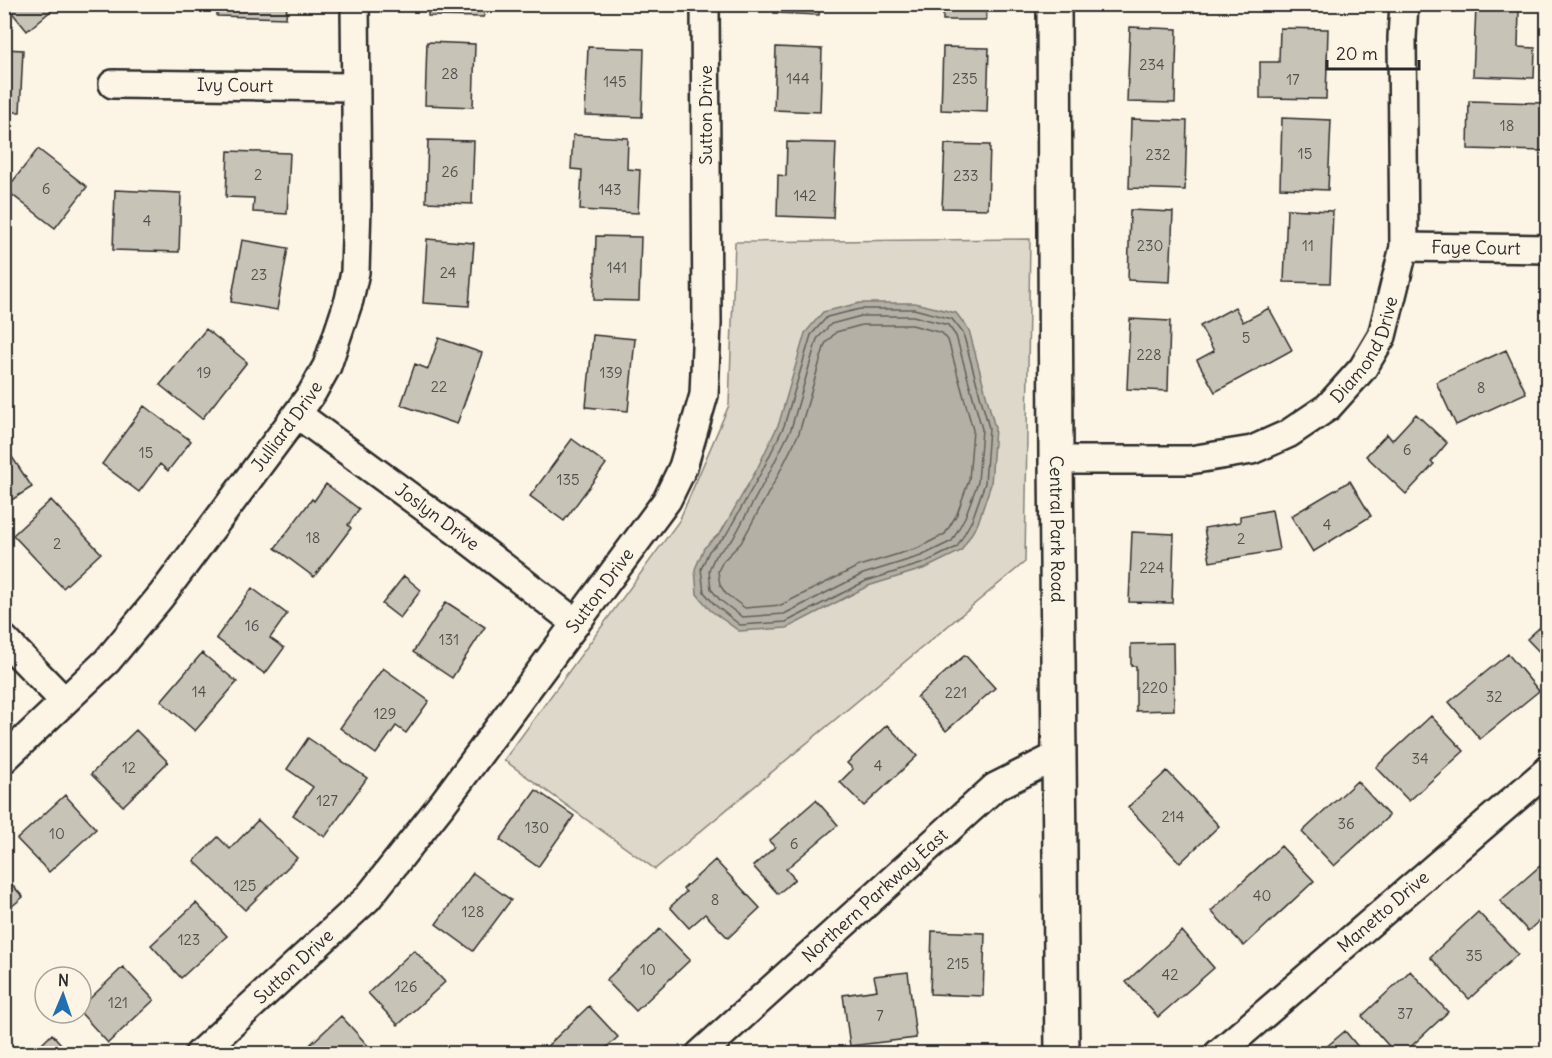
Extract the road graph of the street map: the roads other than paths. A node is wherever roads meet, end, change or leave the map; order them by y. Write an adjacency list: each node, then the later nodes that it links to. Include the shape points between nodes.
1 (355, 4): 6 (street, Julliard Drive)
2 (705, 4): 11 (street, Sutton Drive, via 704,395 683,467 667,500)
3 (1054, 4): 10 (street, Central Park Road)
4 (1404, 4): 7 (street, Diamond Drive)
5 (113, 84): 6 (street, Ivy Court)
6 (355, 87): 9 (street, Julliard Drive, via 354,272 327,366)
7 (1404, 247): 8 (street, Faye Court); 10 (street, Diamond Drive, via 1382,336 1368,360 1328,407 1288,434 1252,450 1190,460)
8 (1548, 249)
9 (297, 414): 11 (street, Joslyn Drive); 13 (street, Julliard Drive, via 161,596 107,661)
10 (1056, 460): 14 (street, Central Park Road)
11 (576, 623): 17 (street, Sutton Drive, via 367,899)
12 (4, 639): 13 (street)
13 (64, 701): 15 (street, Julliard Drive)
14 (1059, 755): 18 (street, Northern Parkway East, via 995,787); 19 (street, Central Park Road)
15 (4, 759)
16 (1548, 770): 20 (street, Manetto Drive)
17 (199, 1053)
18 (700, 1053)
19 (1062, 1053)
20 (1218, 1053)

